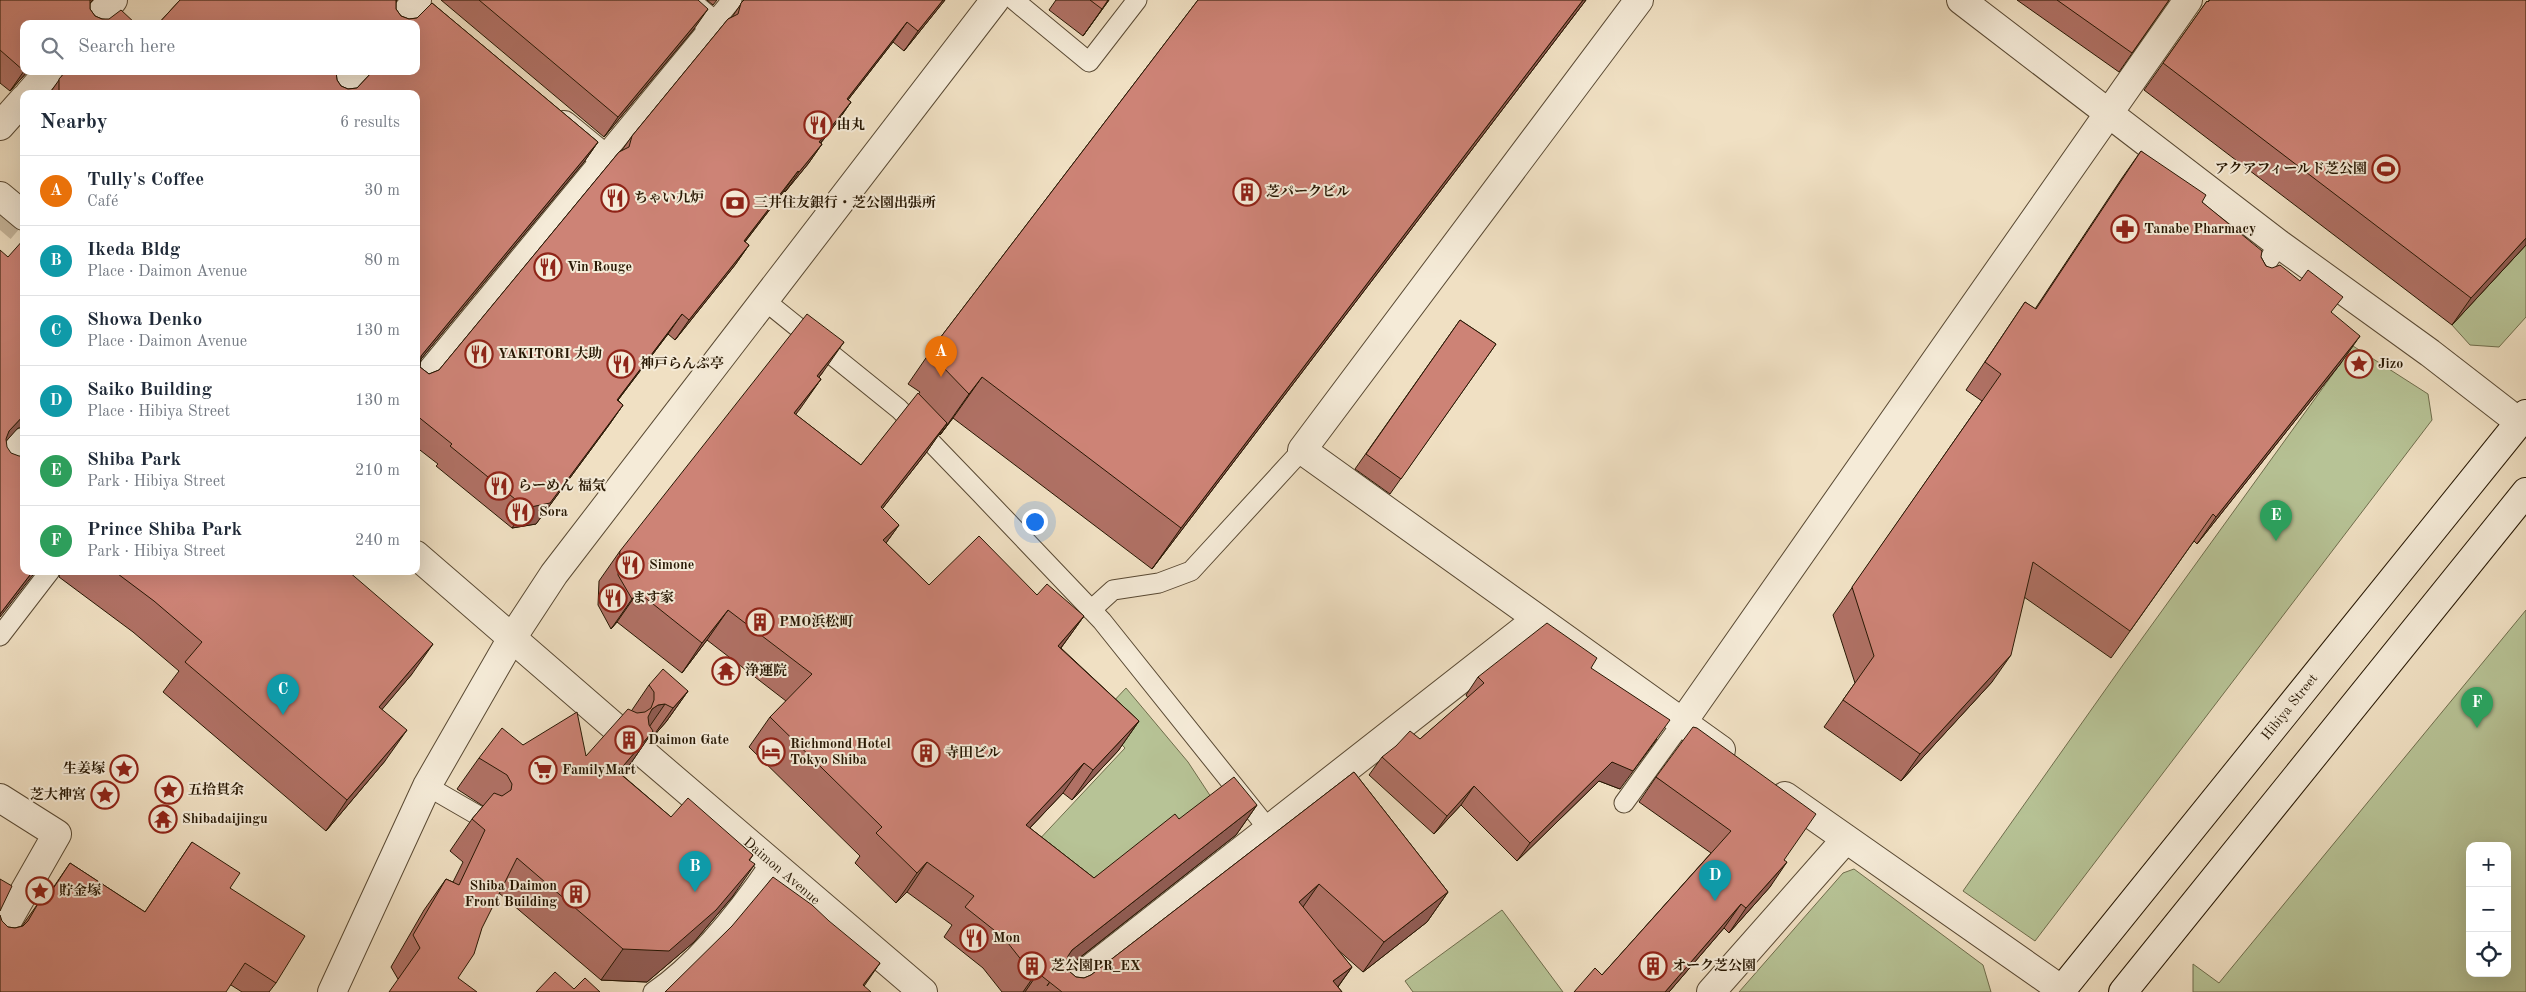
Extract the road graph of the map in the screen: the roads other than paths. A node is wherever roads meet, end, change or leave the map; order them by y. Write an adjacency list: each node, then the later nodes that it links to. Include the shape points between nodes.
1 (113, 0): 11 (street)
2 (683, 0): 14 (street)
3 (732, 0): 14 (lane)
4 (995, 0): 28 (street)
5 (1014, 0): 6 (lane, via 1090,62)
6 (1137, 0)
7 (1639, 0): 32 (street)
8 (1961, 0): 21 (street)
9 (2188, 0): 21 (street)
10 (417, 1): 12 (street); 13 (street)
11 (96, 20)
12 (400, 20)
13 (438, 20)
14 (712, 24): 23 (lane)
15 (46, 75): 17 (street)
16 (353, 75): 18 (street)
17 (32, 90)
18 (340, 90)
19 (20, 104): 22 (street)
20 (543, 107): 23 (street)
21 (2109, 113): 26 (street); 41 (street)
22 (0, 126)
23 (603, 157): 29 (lane)
24 (0, 196): 25 (street)
25 (20, 213)
26 (2279, 244): 27 (lane); 30 (street)
27 (2253, 284)
28 (764, 300): 37 (lane, via 899,409); 40 (street, via 554,574)
29 (420, 378)
30 (2522, 418): 55 (street, Hibiya Street)
31 (20, 447): 33 (street)
32 (1302, 450): 37 (lane, via 1191,571 1159,584 1113,590); 38 (street)
33 (0, 472)
34 (2526, 492): 60 (street)
35 (420, 558): 40 (street)
36 (47, 575): 39 (lane)
37 (1091, 610): 50 (lane)
38 (1536, 620): 41 (street); 50 (street)
39 (0, 636)
40 (512, 638): 42 (street); 46 (street)
41 (1682, 723): 44 (street); 48 (lane)
42 (616, 729)
43 (641, 751): 52 (street, Daimon Avenue)
44 (1745, 767)
45 (1768, 784): 51 (street)
46 (427, 786): 49 (lane); 56 (street)
47 (0, 798): 53 (street, via 57,834)
48 (1624, 803)
49 (479, 816)
50 (1270, 831): 58 (street)
51 (1846, 839): 55 (street); 59 (street)
52 (771, 862): 54 (street, Daimon Avenue); 57 (lane, via 747,897 674,978)
53 (0, 934)
54 (917, 990)
55 (2061, 991)
56 (332, 992)
57 (653, 992)
58 (1061, 992)
59 (1711, 992)
60 (2123, 992)

